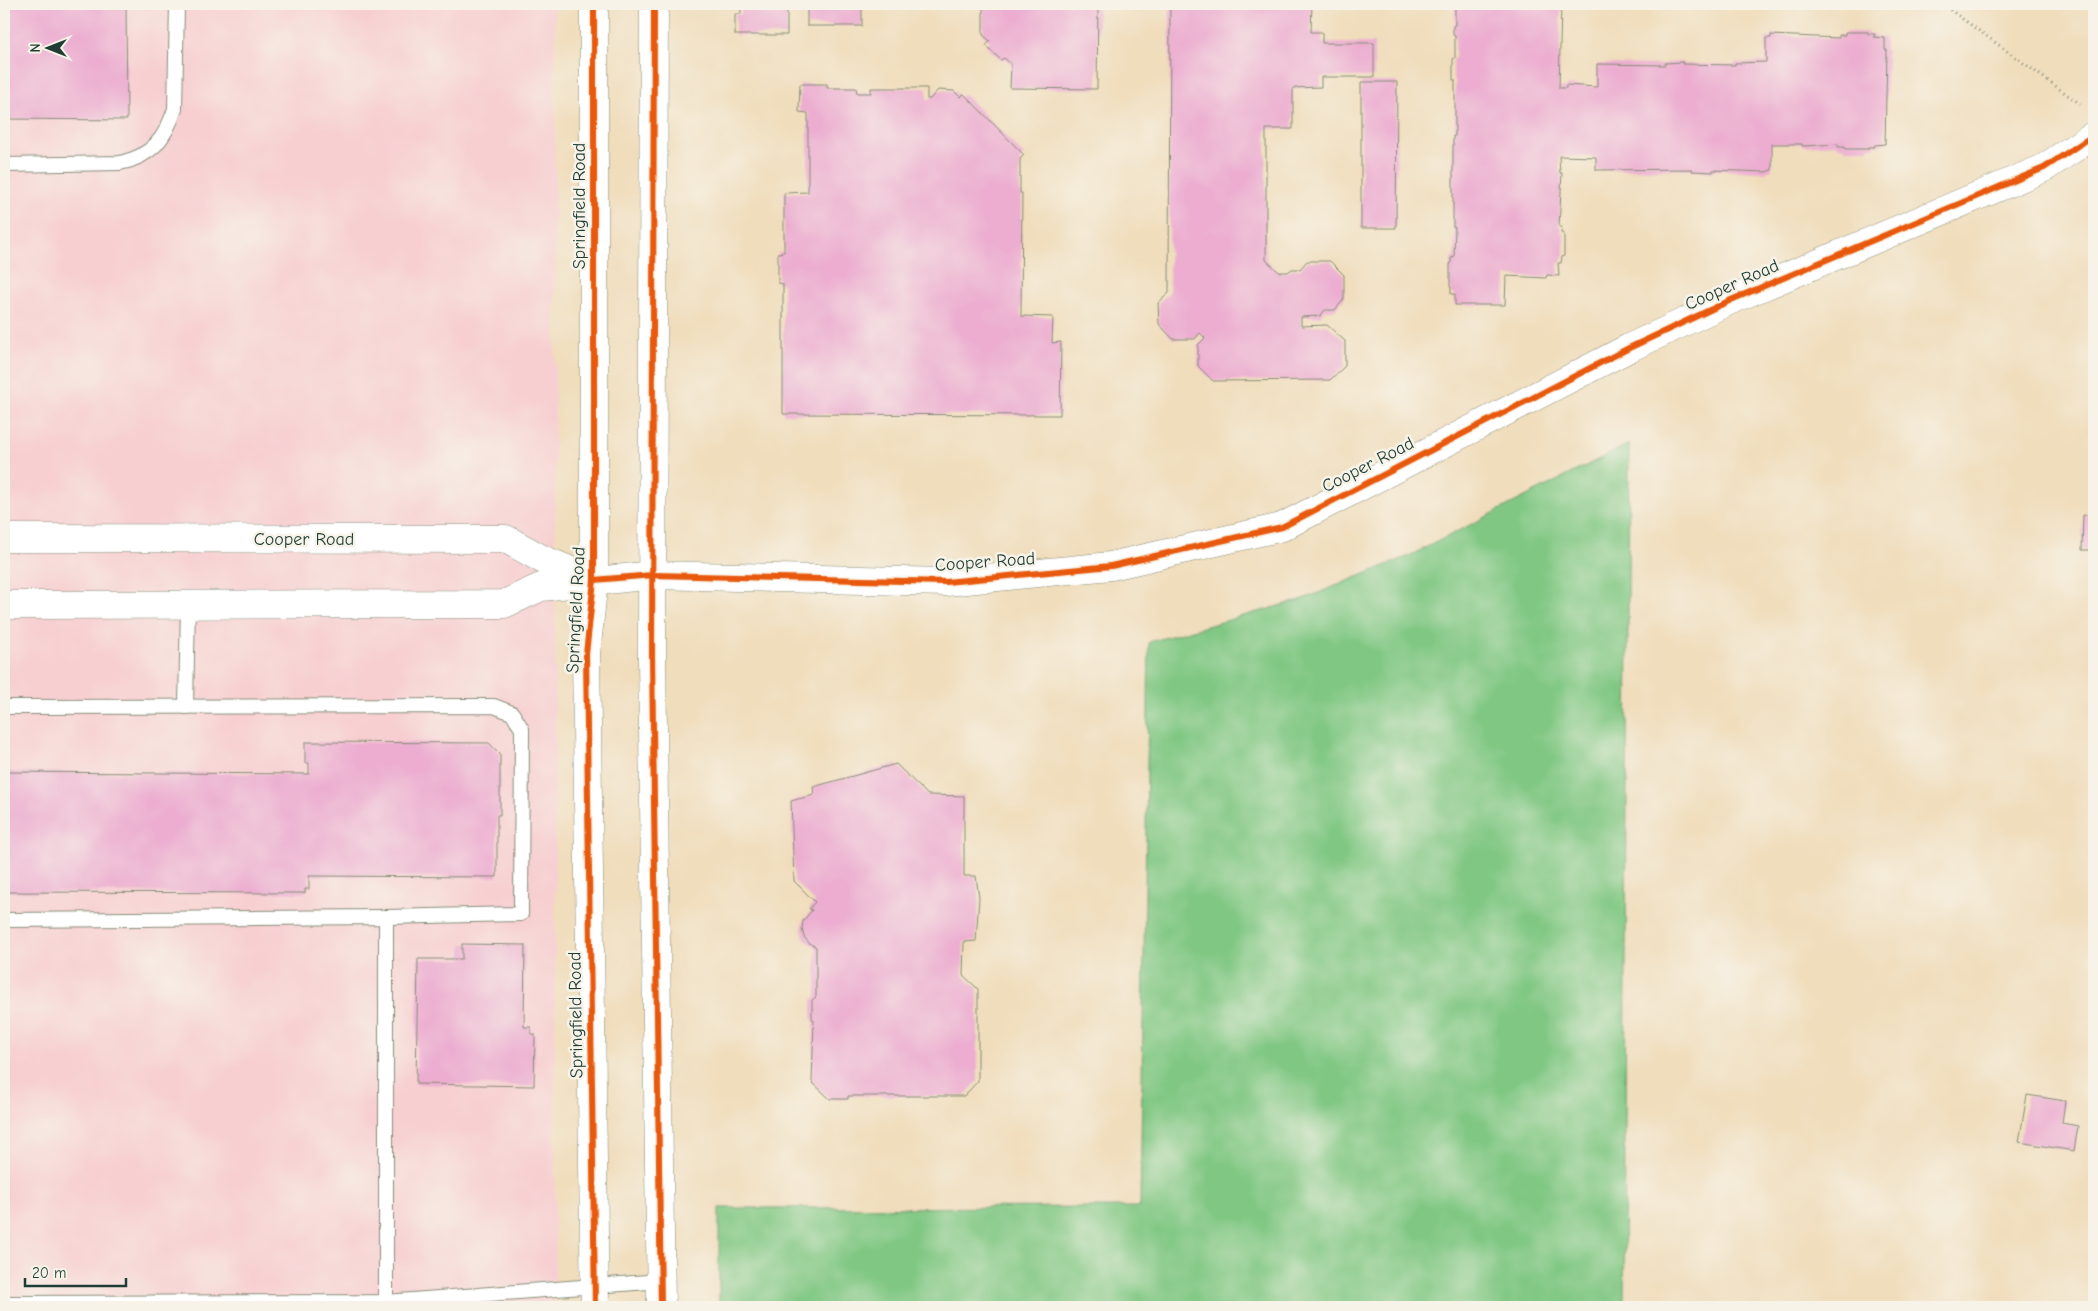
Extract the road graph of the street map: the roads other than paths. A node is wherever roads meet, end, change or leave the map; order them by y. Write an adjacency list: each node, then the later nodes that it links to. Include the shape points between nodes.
1 (177, 4): 6 (lane, via 175,109 170,125 148,153 120,164)
2 (594, 4): 10 (main road, Springfield Road)
3 (654, 4): 9 (main road)
4 (2094, 136): 7 (main road, Cooper Road)
5 (2094, 159): 7 (main road)
6 (4, 164)
7 (2044, 168): 9 (main road, Cooper Road, via 1731,300 1629,348 1282,527 1111,566 946,582)
8 (4, 538): 10 (main road, Cooper Road, via 506,539 542,559)
9 (653, 575): 10 (main road, Cooper Road); 17 (main road)
10 (594, 580): 12 (main road, Cooper Road, via 542,587 504,604); 18 (main road, Springfield Road, via 586,654)
11 (4, 605): 12 (main road, Cooper Road)
12 (188, 605): 14 (lane)
13 (4, 707): 14 (lane)
14 (186, 707): 15 (lane, via 494,706 512,713 522,729 521,914)
15 (386, 917): 16 (lane); 19 (lane)
16 (4, 920)
17 (661, 1294): 18 (lane)
18 (595, 1297): 19 (lane)
19 (386, 1302): 20 (lane)
20 (4, 1303)

